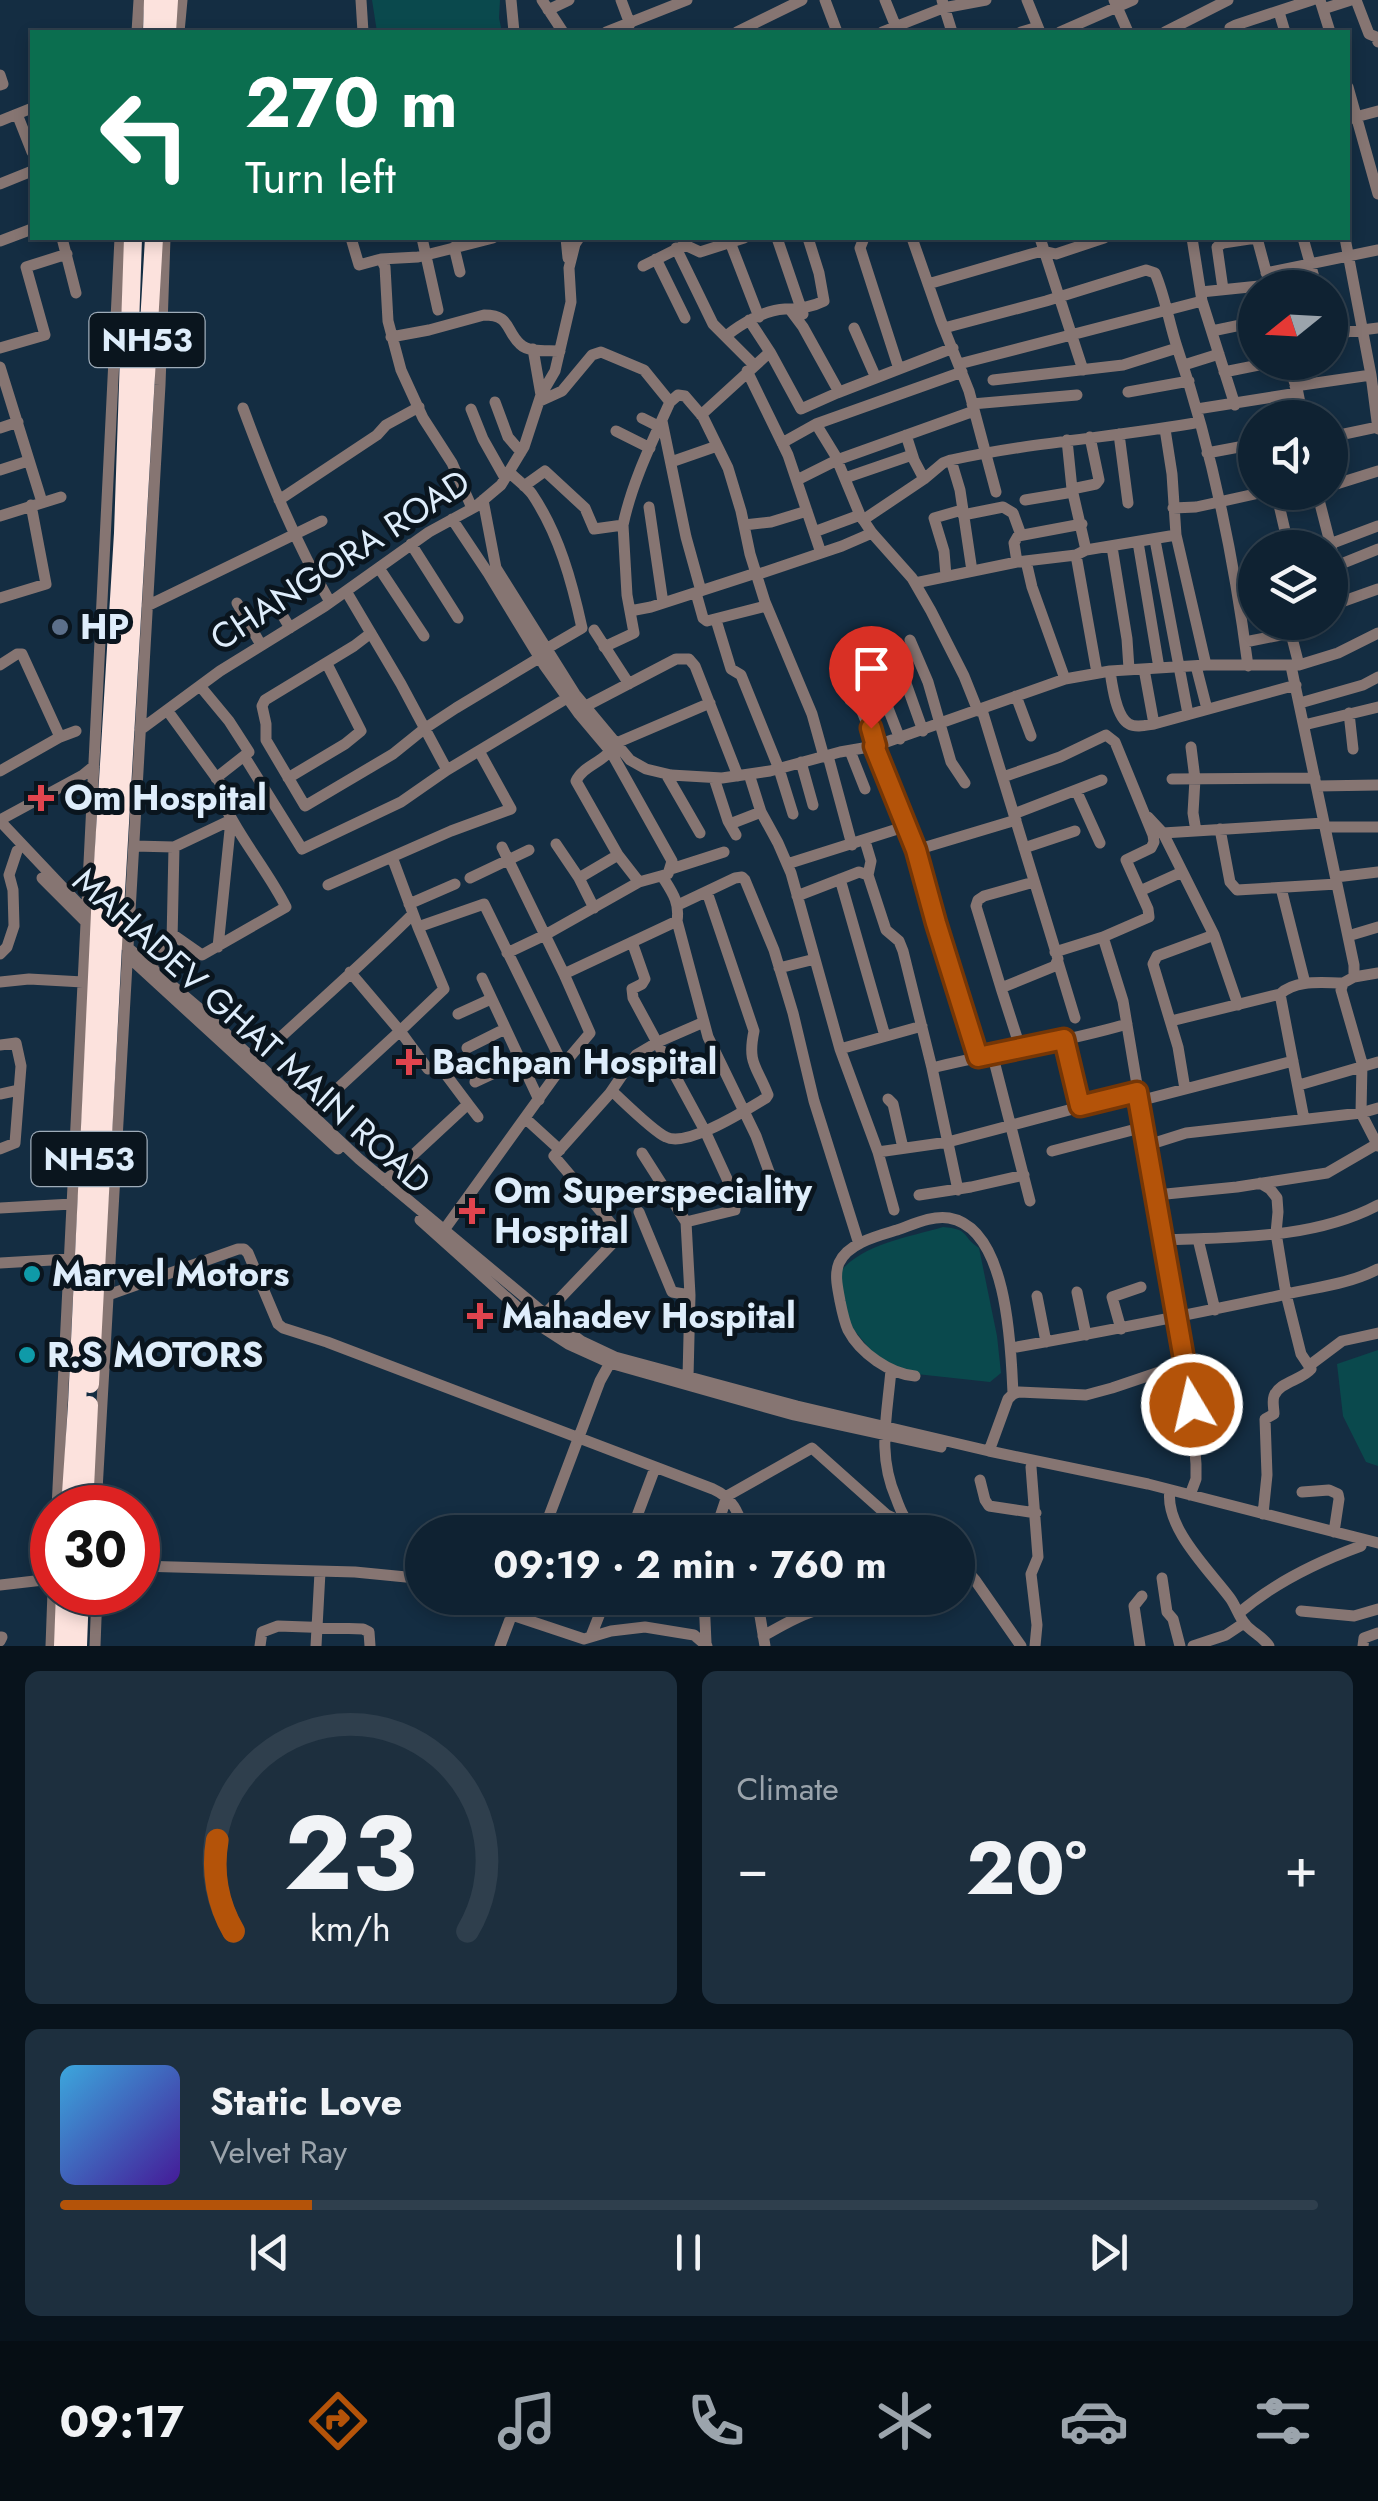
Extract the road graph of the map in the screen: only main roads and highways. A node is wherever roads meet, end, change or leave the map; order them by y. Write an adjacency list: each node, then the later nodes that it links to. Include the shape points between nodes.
1 (154, 0): 3 (highway)
2 (169, 0): 4 (highway)
3 (152, 30)
4 (167, 30)
5 (133, 240): 7 (highway, NH53, via 119,427)
6 (154, 240): 7 (highway, NH53, via 149,442)
7 (130, 534): 8 (highway, NH53, bridge, via 100,913 83,1405)
8 (71, 1485)
9 (64, 1615): 11 (highway)
10 (79, 1615): 12 (highway)
11 (63, 1646)
12 (78, 1646)

